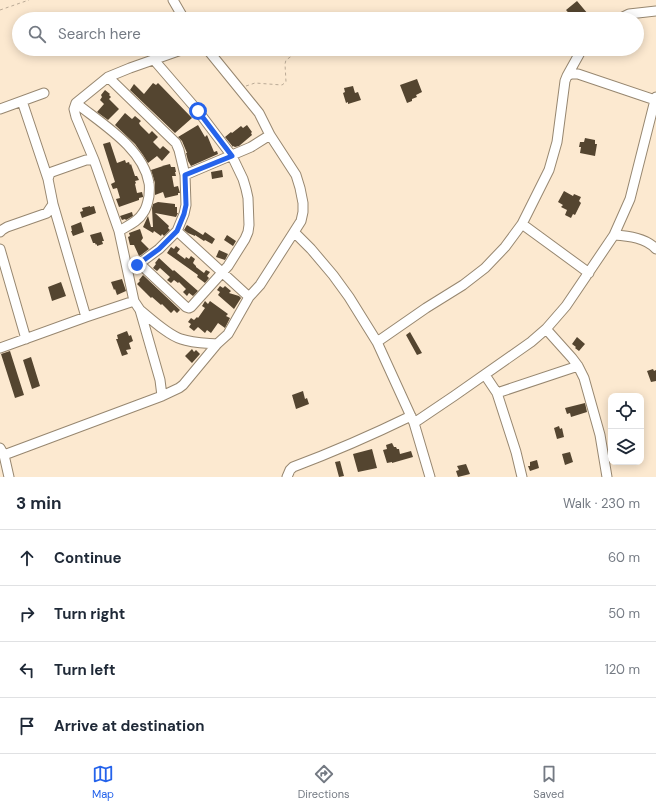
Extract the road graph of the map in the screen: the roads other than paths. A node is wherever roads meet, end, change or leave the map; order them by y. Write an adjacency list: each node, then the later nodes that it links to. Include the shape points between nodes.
1 (173, 0): 3 (street)
2 (656, 10): 4 (street)
3 (180, 12)
4 (642, 12)
5 (165, 56): 8 (street)
6 (213, 56): 17 (street, via 259,113)
7 (578, 56): 9 (street)
8 (154, 60): 10 (street); 18 (street)
9 (567, 76): 12 (street, via 578,74); 23 (street, via 558,142 549,170)
10 (108, 77): 14 (street); 20 (street, via 176,142)
11 (44, 93): 13 (street)
12 (655, 99): 16 (street)
13 (22, 101): 15 (street); 21 (street)
14 (76, 103): 19 (street, via 76,116); 24 (street, via 120,137 138,157 147,174 150,185 144,213)
15 (0, 109)
16 (652, 128): 28 (street, via 630,199)
17 (270, 135): 18 (street); 27 (street, via 296,176 300,188 303,212)
18 (232, 156): 20 (street); 33 (street, via 246,189 249,225 245,239)
19 (94, 160): 21 (street, via 86,160 52,172); 24 (street)
20 (185, 175): 25 (street, via 186,205)
21 (48, 179): 22 (street)
22 (53, 204): 26 (street, via 47,213 7,227); 38 (street)
23 (522, 224): 34 (street); 41 (street, via 485,268)
24 (119, 231): 32 (street)
25 (177, 231): 31 (street); 33 (street)
26 (0, 232)
27 (294, 232): 35 (street, via 260,285); 41 (street, via 333,275)
28 (614, 235): 30 (street, via 646,242); 34 (street)
29 (0, 249): 40 (street)
30 (656, 249)
31 (140, 264): 32 (street); 33 (street, via 188,308)
32 (127, 269): 36 (street)
33 (223, 273): 35 (street)
34 (589, 273): 39 (street)
35 (249, 297): 42 (street, via 228,334)
36 (134, 301): 37 (street); 38 (street)
37 (140, 310): 42 (street, via 180,339); 47 (street, via 160,380)
38 (86, 317): 40 (street)
39 (546, 330): 44 (street); 45 (street)
40 (26, 339): 43 (street)
41 (377, 342): 48 (street)
42 (218, 344): 47 (street, via 183,386)
43 (0, 348)
44 (578, 366): 46 (street); 54 (street, via 584,378 600,436)
45 (485, 375): 46 (street); 48 (street)
46 (497, 392): 53 (street)
47 (162, 396): 49 (street)
48 (413, 419): 51 (street, via 293,467); 52 (street)
49 (2, 452): 50 (street)
50 (9, 477)
51 (287, 477)
52 (430, 477)
53 (522, 477)
54 (607, 477)

